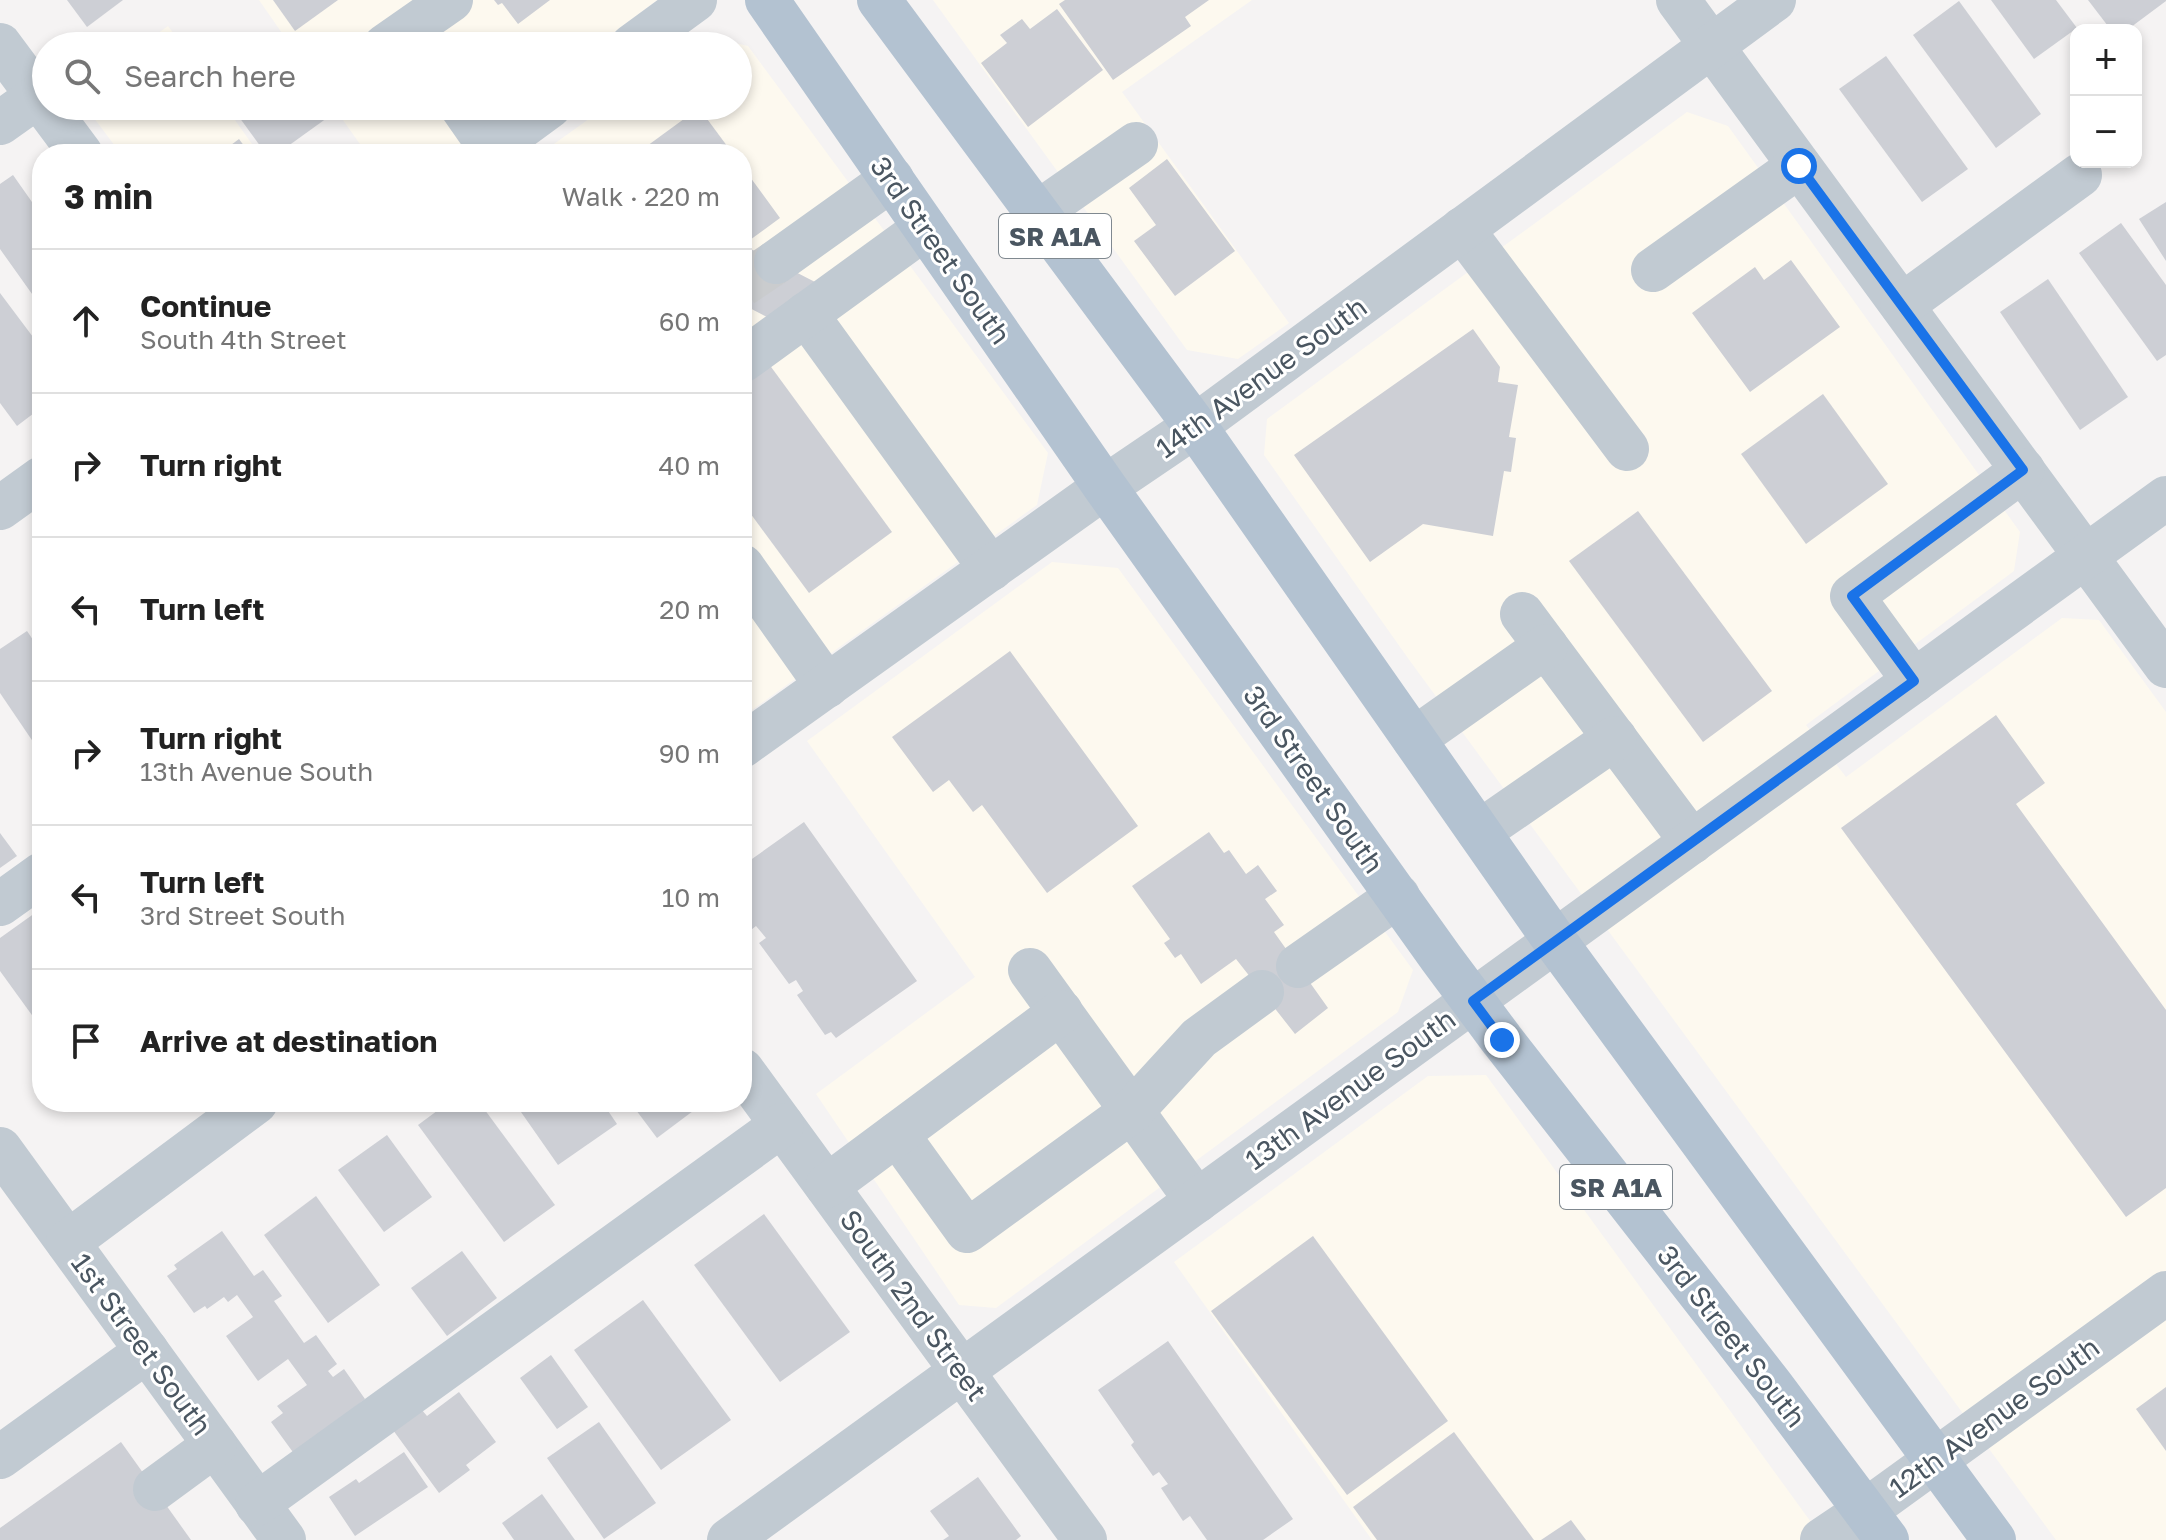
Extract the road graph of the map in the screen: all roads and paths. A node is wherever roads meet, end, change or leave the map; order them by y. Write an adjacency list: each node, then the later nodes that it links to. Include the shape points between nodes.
1 (451, 0): 7 (street)
2 (695, 0): 8 (street)
3 (767, 0): 23 (main road, 3rd Street South / SR A1A)
4 (879, 0): 24 (main road, SR A1A)
5 (1678, 0): 10 (street)
6 (1774, 0): 10 (street, 14th Avenue South)
7 (414, 32)
8 (651, 32)
9 (0, 45): 11 (street)
10 (1711, 46): 21 (street); 26 (street, 14th Avenue South)
11 (32, 88)
12 (32, 100): 16 (street)
13 (56, 120): 17 (street)
14 (469, 120): 18 (street)
15 (531, 120): 19 (street)
16 (0, 123)
17 (74, 144)
18 (483, 144)
19 (499, 144)
20 (1136, 144): 24 (street)
21 (1799, 166): 28 (street); 29 (street)
22 (2080, 175): 29 (street)
23 (892, 179): 25 (main road, 3rd Street South / SR A1A); 27 (street)
24 (1037, 213): 32 (main road, SR A1A)
25 (925, 228): 30 (street); 36 (main road, 3rd Street South / SR A1A)
26 (1462, 229): 32 (street, 14th Avenue South); 33 (street)
27 (776, 262)
28 (1653, 270)
29 (1902, 305): 34 (street)
30 (806, 314): 31 (street); 40 (street)
31 (752, 354)
32 (1195, 426): 36 (street, 14th Avenue South); 47 (main road, SR A1A)
33 (1627, 449)
34 (2023, 470): 39 (street); 43 (street, via 1852,596)
35 (32, 485): 38 (street)
36 (1105, 487): 40 (street, 14th Avenue South); 51 (main road, 3rd Street South / SR A1A)
37 (2166, 498): 39 (street, 13th Avenue South)
38 (0, 508)
39 (2087, 556): 42 (street); 43 (street, 13th Avenue South)
40 (991, 569): 44 (street, 14th Avenue South)
41 (752, 580): 44 (street)
42 (2166, 666)
43 (1914, 681): 49 (street, 13th Avenue South)
44 (827, 686): 46 (street, 14th Avenue South)
45 (1615, 738): 47 (street, via 1534,630); 48 (street); 49 (street)
46 (752, 739)
47 (1414, 739): 48 (main road, SR A1A)
48 (1479, 832): 53 (main road, SR A1A)
49 (1692, 842): 53 (street, 13th Avenue South)
50 (32, 881): 52 (street)
51 (1398, 896): 54 (street); 57 (main road, 3rd Street South / SR A1A)
52 (0, 904)
53 (1555, 941): 57 (street, 13th Avenue South); 73 (main road, SR A1A)
54 (1298, 966)
55 (1030, 970): 58 (street)
56 (1262, 992): 60 (street, via 1199,1038)
57 (1473, 1001): 66 (street, 13th Avenue South); 76 (main road, 3rd Street South / SR A1A)
58 (1061, 1012): 60 (street); 63 (street)
59 (752, 1084): 62 (street, South 2nd Street)
60 (1132, 1111): 63 (street, via 967,1231); 66 (street)
61 (243, 1112): 67 (street)
62 (782, 1125): 65 (street, South 2nd Street); 75 (street)
63 (897, 1134): 65 (street)
64 (0, 1149): 67 (street, 1st Street South)
65 (827, 1186): 70 (street, South 2nd Street)
66 (1197, 1201): 70 (street, 13th Avenue South)
67 (68, 1242): 69 (street, 1st Street South)
68 (2166, 1293): 73 (street, 12th Avenue South)
69 (147, 1351): 71 (street, 1st Street South); 72 (street)
70 (962, 1371): 78 (street, 13th Avenue South); 79 (street, South 2nd Street)
71 (215, 1445): 74 (street); 75 (street, 1st Street South)
72 (0, 1457)
73 (1934, 1459): 76 (street, 12th Avenue South); 81 (main road, SR A1A)
74 (155, 1489)
75 (257, 1504): 77 (street, 1st Street South)
76 (1876, 1525): 80 (street, 12th Avenue South)
77 (284, 1540)
78 (729, 1540)
79 (1085, 1540)
80 (1822, 1540)
81 (1994, 1540)

